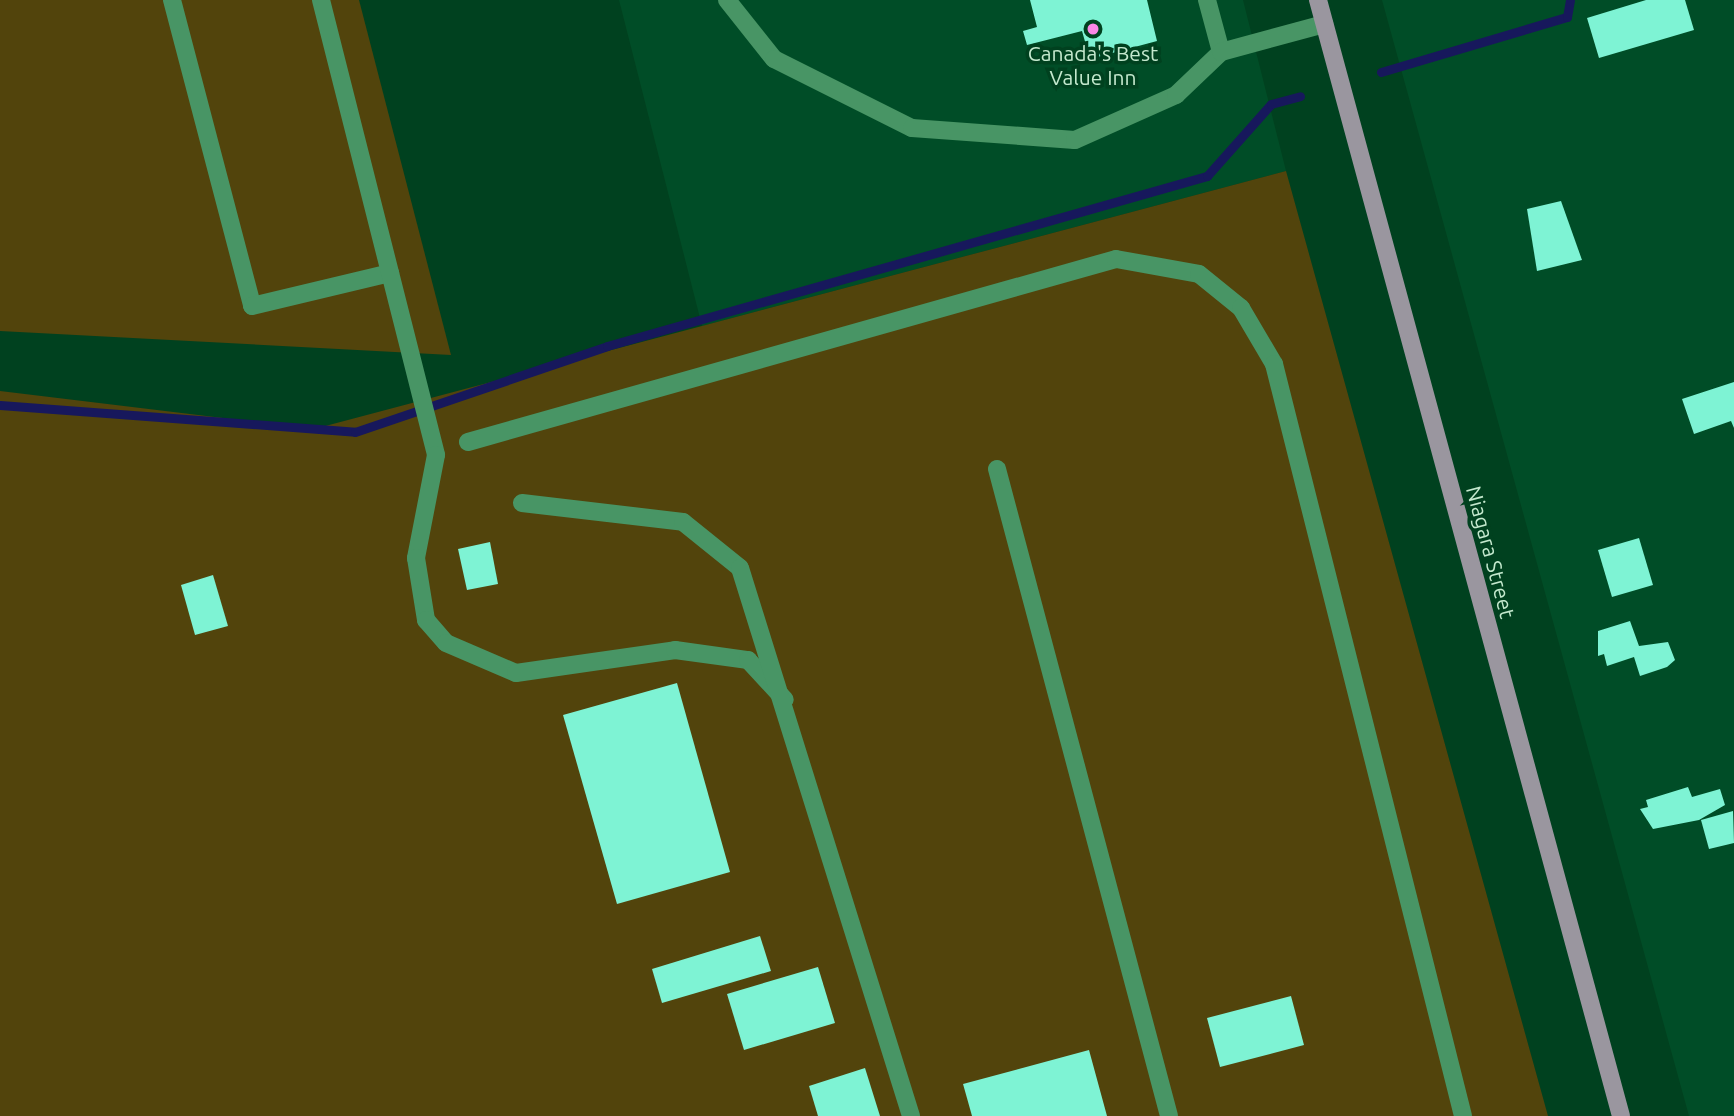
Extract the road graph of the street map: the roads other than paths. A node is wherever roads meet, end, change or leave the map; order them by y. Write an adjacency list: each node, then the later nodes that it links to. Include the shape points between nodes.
1 (173, 0): 8 (lane, via 252,306)
2 (321, 0): 8 (lane)
3 (727, 0): 7 (lane, via 774,58 912,128 1075,140 1177,96)
4 (1207, 0): 7 (lane)
5 (1318, 0): 6 (main road, Niagara Street)
6 (1324, 24): 7 (lane); 16 (main road, Niagara Street)
7 (1221, 52)
8 (390, 273): 12 (lane, via 436,455 416,558 418,592 426,620 446,643 516,673 675,650 748,660)
9 (468, 442): 15 (lane, via 1116,259 1199,274 1241,309 1274,364)
10 (997, 468): 14 (lane)
11 (522, 503): 12 (lane, via 683,522 740,568)
12 (785, 700): 13 (lane)
13 (911, 1116)
14 (1169, 1116)
15 (1463, 1116)
16 (1621, 1116)

